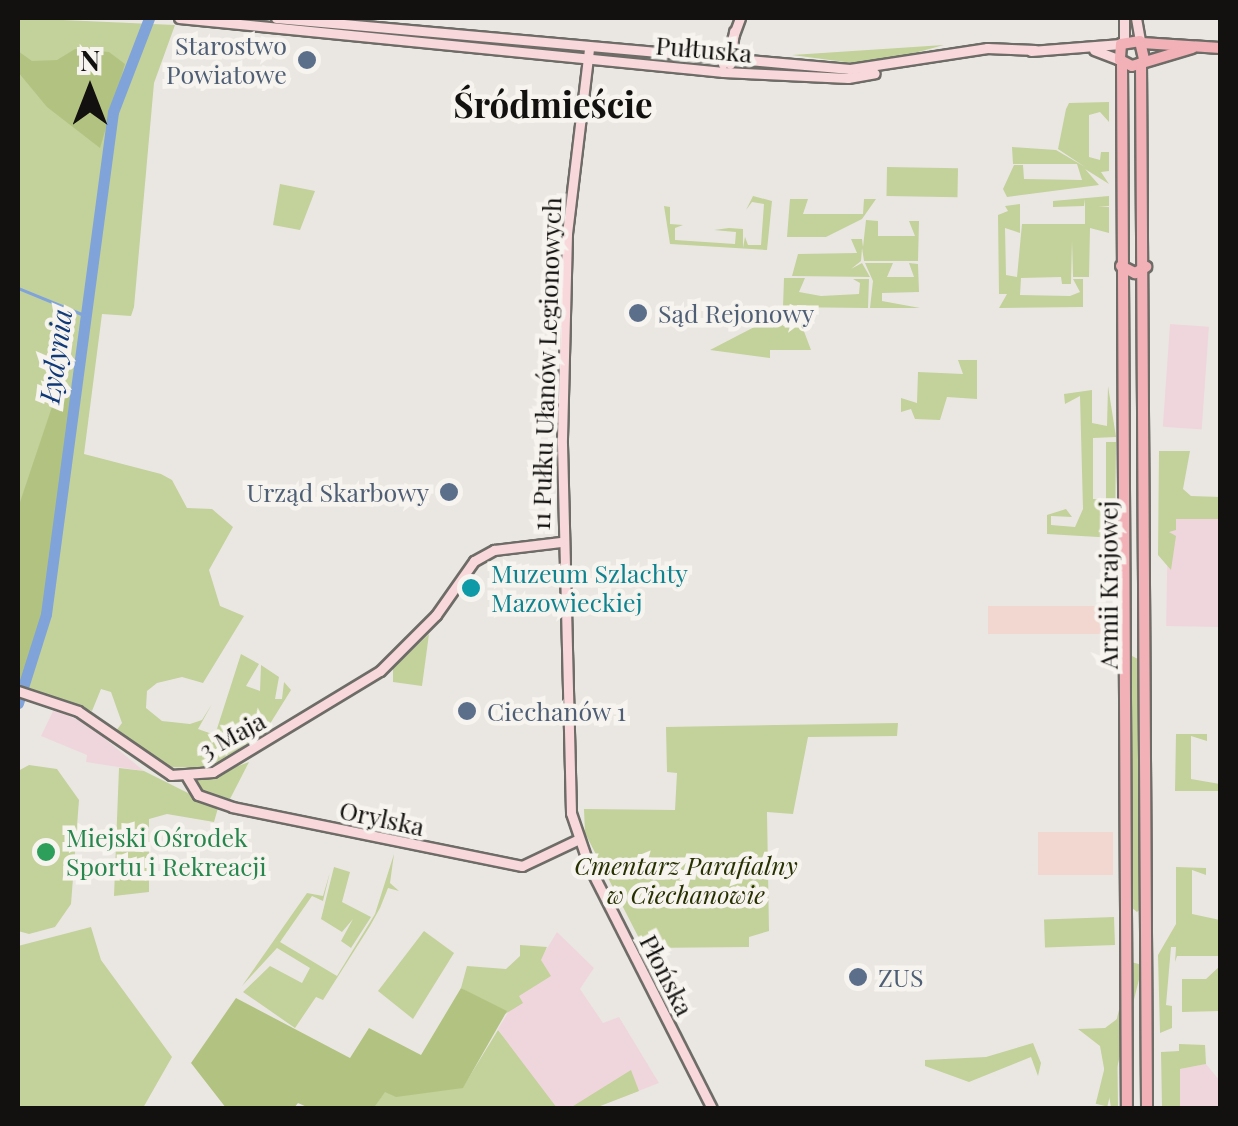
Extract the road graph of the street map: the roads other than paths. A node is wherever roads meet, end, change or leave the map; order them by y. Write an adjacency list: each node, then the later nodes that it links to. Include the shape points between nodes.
1 (179, 18): 7 (street)
2 (276, 18): 7 (street)
3 (740, 18): 6 (street)
4 (1124, 18): 9 (street)
5 (1136, 18): 8 (street)
6 (731, 38): 14 (street); 18 (street); 19 (street)
7 (483, 42): 13 (street, Pułtuska)
8 (1142, 42): 9 (main road); 10 (main road); 17 (main road, Armii Krajowej)
9 (1122, 43): 12 (street, Pułtuska); 16 (main road, Armii Krajowej)
10 (1192, 48): 11 (main road); 17 (main road)
11 (1220, 48)
12 (1092, 49): 15 (street, Pułtuska); 16 (street, Pułtuska)
13 (587, 54): 14 (street, Pułtuska); 19 (street, Pułtuska); 22 (street, 11 Pułku Ułanów Legionowych, via 566,248)
14 (699, 59): 19 (street, Pułtuska)
15 (921, 60): 18 (street, Pułtuska, via 850,70); 19 (street, Pułtuska, via 848,78)
16 (1121, 61): 17 (main road); 20 (main road, Armii Krajowej)
17 (1143, 61): 21 (main road, Armii Krajowej)
18 (758, 65): 19 (street, Pułtuska)
19 (726, 67)
20 (1121, 266): 21 (main road, via 1135,273); 23 (main road, Armii Krajowej)
21 (1146, 267): 24 (main road, Armii Krajowej)
22 (561, 542): 26 (street, 3 Maja, via 494,550 466,567 426,626 358,686 229,764); 27 (street, 11 Pułku Ułanów Legionowych)
23 (1128, 566): 24 (main road, via 1136,559); 30 (main road, Armii Krajowej)
24 (1148, 567): 31 (main road, Armii Krajowej)
25 (18, 691): 26 (street, 3 Maja, via 86,716 146,764)
26 (187, 777): 28 (street, Orylska, via 198,795 232,807 522,866)
27 (570, 802): 28 (street, Płońska)
28 (577, 840): 29 (street, Płońska)
29 (712, 1108)
30 (1127, 1108)
31 (1147, 1108)

